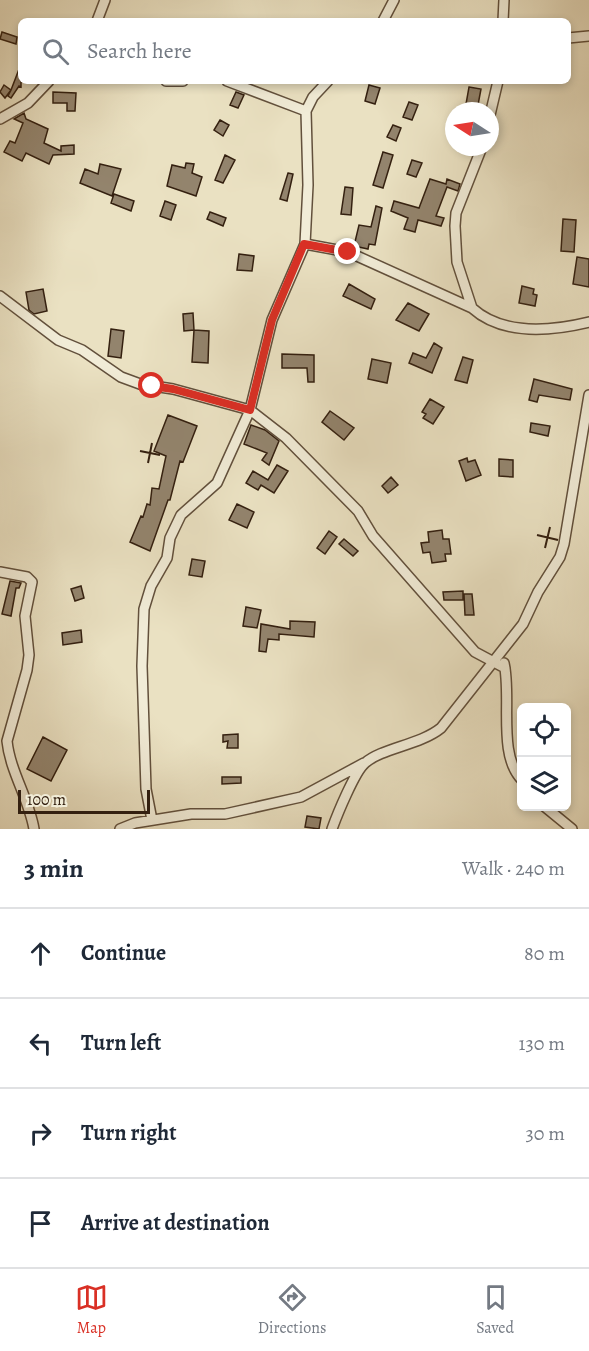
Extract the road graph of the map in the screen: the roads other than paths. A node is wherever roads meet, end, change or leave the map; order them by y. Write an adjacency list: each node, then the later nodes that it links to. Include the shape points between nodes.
1 (105, 0): 4 (street)
2 (394, 0): 5 (street)
3 (504, 0): 6 (street)
4 (99, 18)
5 (385, 18)
6 (503, 18)
7 (589, 36): 8 (street)
8 (571, 38)
9 (46, 84): 15 (street, via 28,103)
10 (235, 84): 14 (street)
11 (325, 84): 14 (street)
12 (497, 84): 13 (street)
13 (493, 102)
14 (306, 111): 17 (street, via 308,185)
15 (0, 119)
16 (479, 156): 19 (street, via 456,219 457,262)
17 (304, 244): 19 (street, via 348,252); 22 (street, via 272,320)
18 (0, 297): 22 (street, via 58,340 82,350 121,377)
19 (472, 308): 20 (street, via 493,320 539,330)
20 (589, 322)
21 (589, 395): 24 (street, via 562,551 523,624)
22 (250, 410): 25 (street, via 286,438 358,511 387,553 475,652); 32 (street, via 216,483 181,515 144,609 146,789)
23 (0, 572): 27 (street, via 27,577 32,582 25,616 27,670)
24 (501, 652): 25 (street); 26 (street)
25 (492, 663): 26 (street); 28 (street, via 435,733)
26 (505, 668): 29 (street, via 507,735)
27 (4, 733): 33 (street)
28 (366, 762): 32 (street, via 301,797 225,814); 35 (street, via 357,773)
29 (517, 770)
30 (548, 811): 36 (street)
31 (549, 811): 37 (street)
32 (152, 820): 34 (street)
33 (34, 829)
34 (120, 829)
35 (332, 829)
36 (561, 829)
37 (572, 829)

